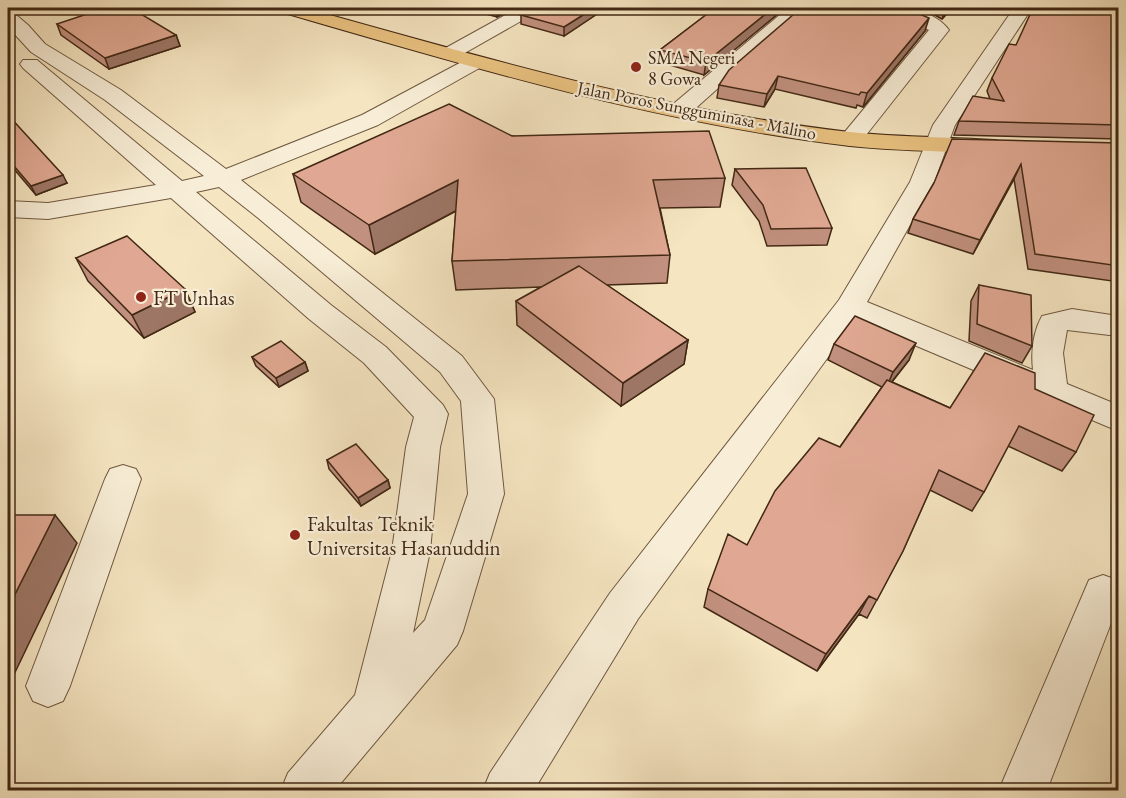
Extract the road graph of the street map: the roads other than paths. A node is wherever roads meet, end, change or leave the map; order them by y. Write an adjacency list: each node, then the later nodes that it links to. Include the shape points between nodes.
1 (286, 8): 6 (main road, Jalan Poros Sungguminasa - Malino)
2 (531, 8): 9 (street)
3 (799, 8): 11 (street)
4 (872, 8): 12 (street, via 924,20 939,30)
5 (1023, 8): 13 (street, via 955,106)
6 (314, 10): 9 (main road, Jalan Poros Sungguminasa - Malino)
7 (8, 18): 15 (street, via 38,48 113,95)
8 (8, 45): 16 (street)
9 (449, 54): 10 (main road, Jalan Poros Sungguminasa - Malino)
10 (476, 62): 11 (main road, Jalan Poros Sungguminasa - Malino); 15 (street, via 370,120)
11 (680, 110): 12 (main road, Jalan Poros Sungguminasa - Malino)
12 (851, 139): 13 (main road, Jalan Poros Sungguminasa - Malino)
13 (938, 144): 14 (main road, Jalan Poros Sungguminasa - Malino); 18 (street, via 922,182)
14 (1018, 147)
15 (225, 178): 16 (street); 25 (street, via 450,364 477,399 486,494 465,565 442,631)
16 (178, 189): 17 (street, via 48,211); 25 (street, via 375,355 431,414 423,447 411,550)
17 (8, 209)
18 (850, 306): 20 (street); 27 (street, via 624,606)
19 (1119, 326): 20 (street, via 1072,319 1053,323 1047,352)
20 (1051, 390): 21 (street)
21 (1119, 419)
22 (123, 478): 24 (street)
23 (1103, 593): 28 (street)
24 (48, 686)
25 (374, 707): 26 (street)
26 (305, 790)
27 (507, 790)
28 (1023, 790)

